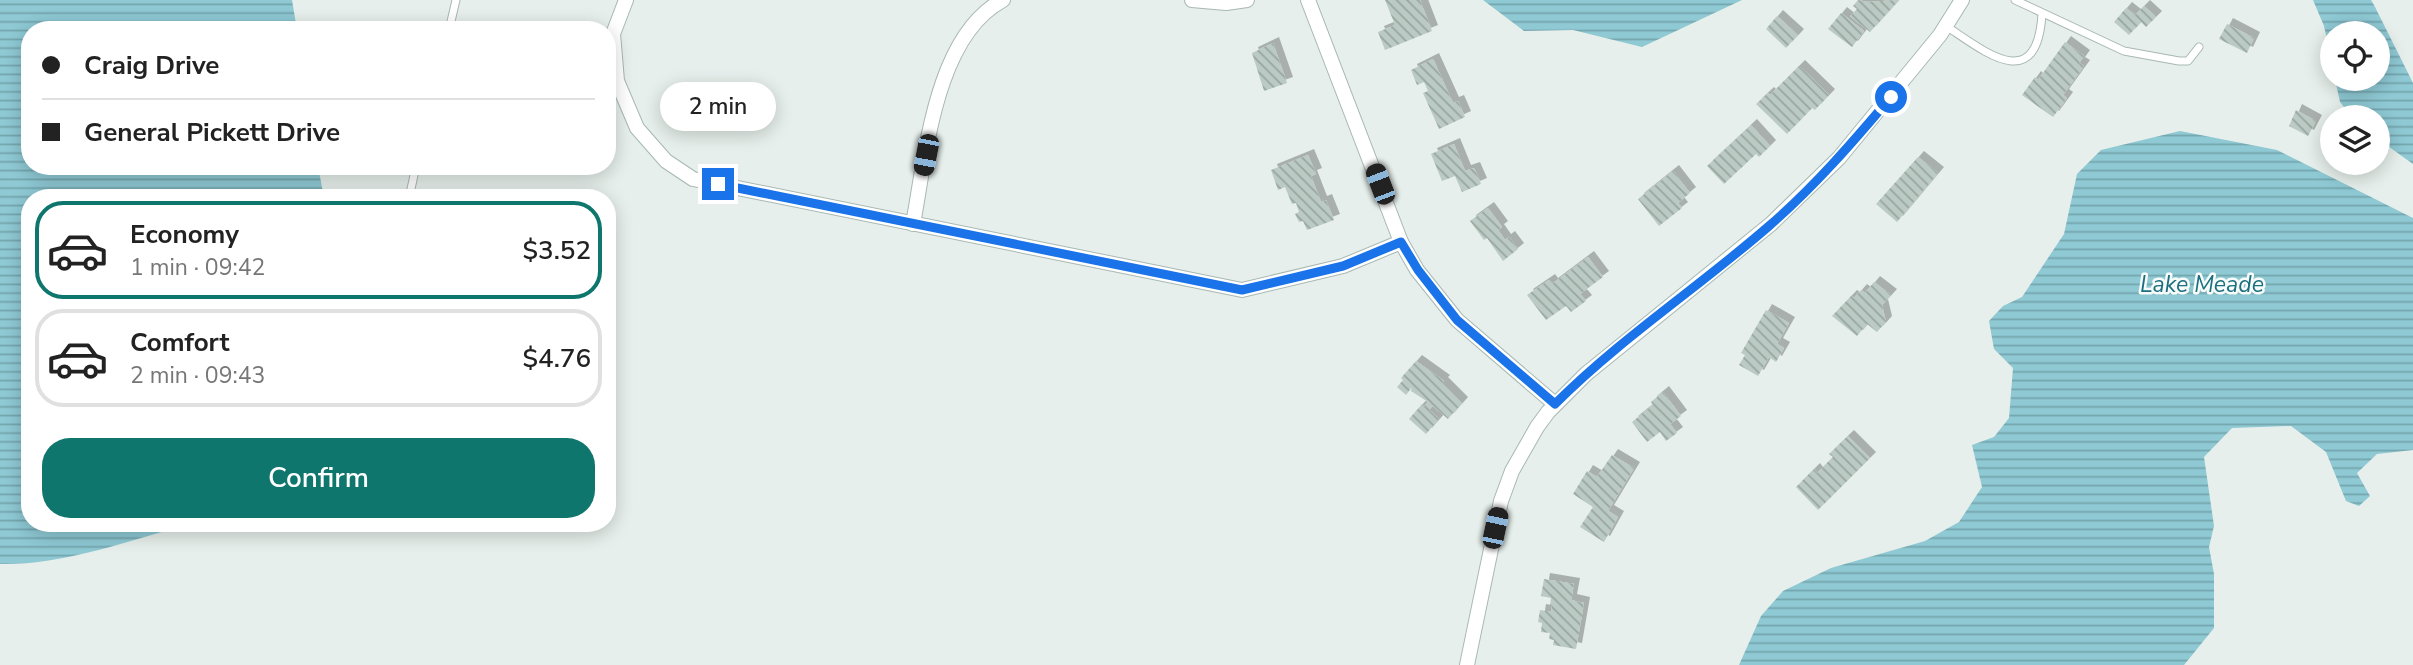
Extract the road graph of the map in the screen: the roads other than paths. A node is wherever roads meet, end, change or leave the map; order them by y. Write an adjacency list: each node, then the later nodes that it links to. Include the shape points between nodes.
1 (456, 0): 10 (lane)
2 (626, 0): 11 (street)
3 (1003, 0): 15 (street, via 986,9 950,59 936,103)
4 (1192, 0): 5 (street)
5 (1247, 0)
6 (1308, 0): 16 (street)
7 (1962, 0): 12 (street)
8 (2015, 0): 9 (lane)
9 (2042, 13): 12 (lane, via 2031,51 2010,62); 13 (lane, via 2124,51 2188,61)
10 (451, 21)
11 (616, 26)
12 (1946, 26): 17 (street, via 1839,158 1771,224 1618,346)
13 (2199, 47)
14 (616, 69): 15 (street, via 637,128 666,161 693,179)
15 (913, 223): 16 (street, via 1242,290 1343,266)
16 (1401, 242): 17 (street, via 1457,320)
17 (1555, 404): 18 (street, via 1526,443 1501,501)
18 (1467, 665)

